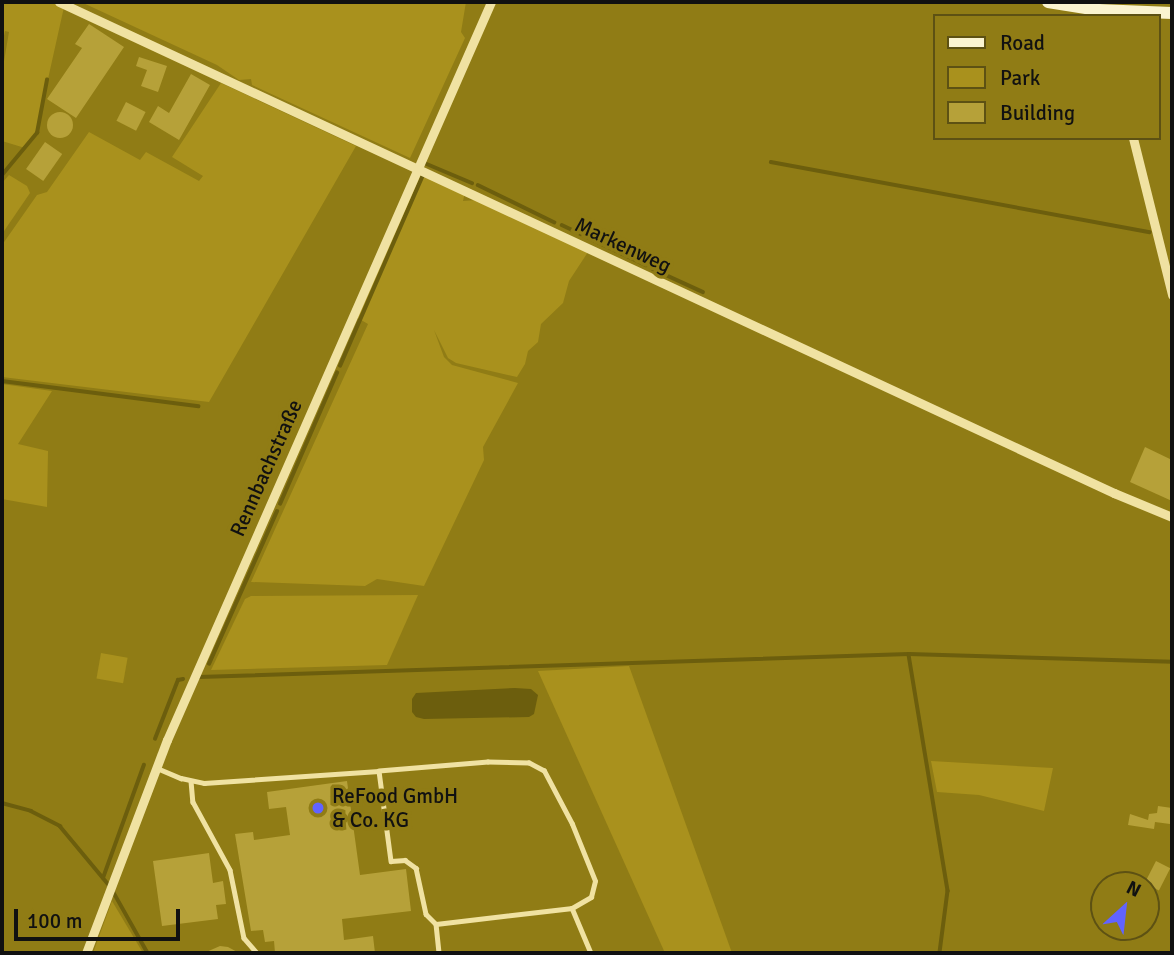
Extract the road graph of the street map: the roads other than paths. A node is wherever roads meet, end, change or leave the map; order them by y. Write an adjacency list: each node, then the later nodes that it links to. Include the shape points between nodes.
1 (59, 2): 7 (street, Markenweg)
2 (491, 2): 7 (street, Rennbachstraße)
3 (1048, 2): 4 (street)
4 (1098, 13): 5 (street)
5 (1172, 13)
6 (1133, 140): 8 (street)
7 (417, 167): 9 (street, Markenweg); 10 (street, Rennbachstraße)
8 (1172, 295)
9 (1172, 517)
10 (156, 767): 12 (lane); 15 (street, Rennbachstraße)
11 (379, 771): 12 (lane); 13 (lane, via 488,762 529,762 544,771 595,881 591,897); 14 (lane, via 391,861 405,860 416,868 426,914)
12 (191, 781): 16 (lane, via 193,802 230,870 244,938)
13 (572, 908): 14 (lane); 18 (lane)
14 (436, 923): 17 (lane)
15 (86, 953)
16 (257, 953)
17 (439, 953)
18 (591, 953)

